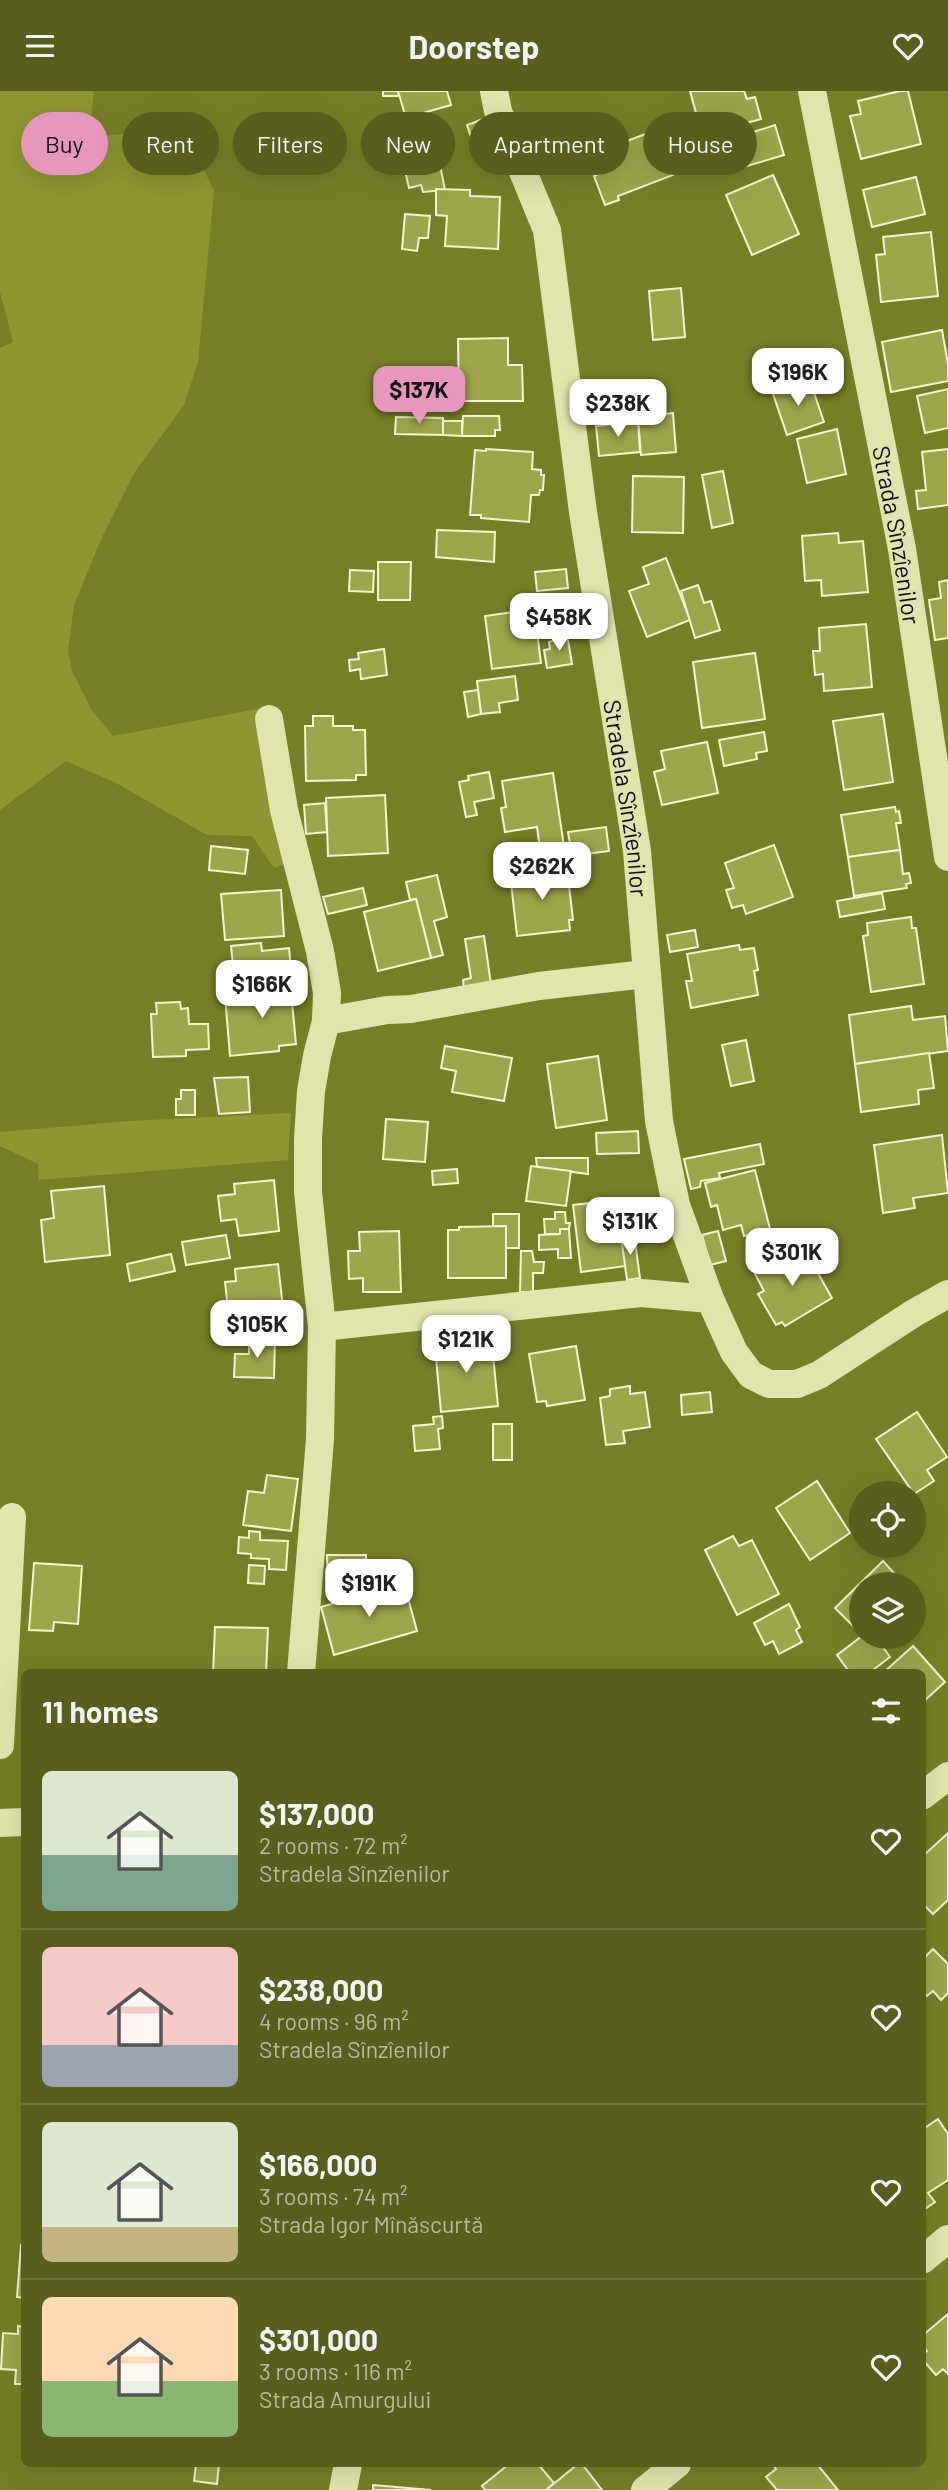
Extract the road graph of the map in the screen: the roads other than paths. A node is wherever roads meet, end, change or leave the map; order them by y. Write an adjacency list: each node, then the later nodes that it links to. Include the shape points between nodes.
1 (494, 91): 5 (street, Stradela Sînzîenilor, via 547,230 583,512 636,851)
2 (812, 91): 4 (street, Strada Sînzîenilor, via 902,549)
3 (269, 719): 6 (street, via 284,810 320,951)
4 (948, 857)
5 (646, 974): 6 (street, via 539,986); 8 (street, Stradela Sînzîenilor, via 659,1121 676,1205)
6 (326, 1021): 9 (street, via 311,1091 308,1139 308,1192)
7 (948, 1294): 8 (street, Stradela Sînzîenilor, via 819,1375 797,1384 769,1384 751,1375 734,1352)
8 (710, 1299): 9 (street, via 641,1293)
9 (322, 1327): 11 (street, via 320,1439)
10 (12, 1517): 12 (street)
11 (301, 1669)
12 (0, 1745)
13 (948, 1776): 14 (street)
14 (926, 1793)
15 (21, 1822): 16 (street)
16 (0, 1823)
17 (948, 2239): 18 (street)
18 (926, 2257)
19 (347, 2467): 21 (street)
20 (673, 2467): 22 (street)
21 (343, 2490)
22 (645, 2490)

